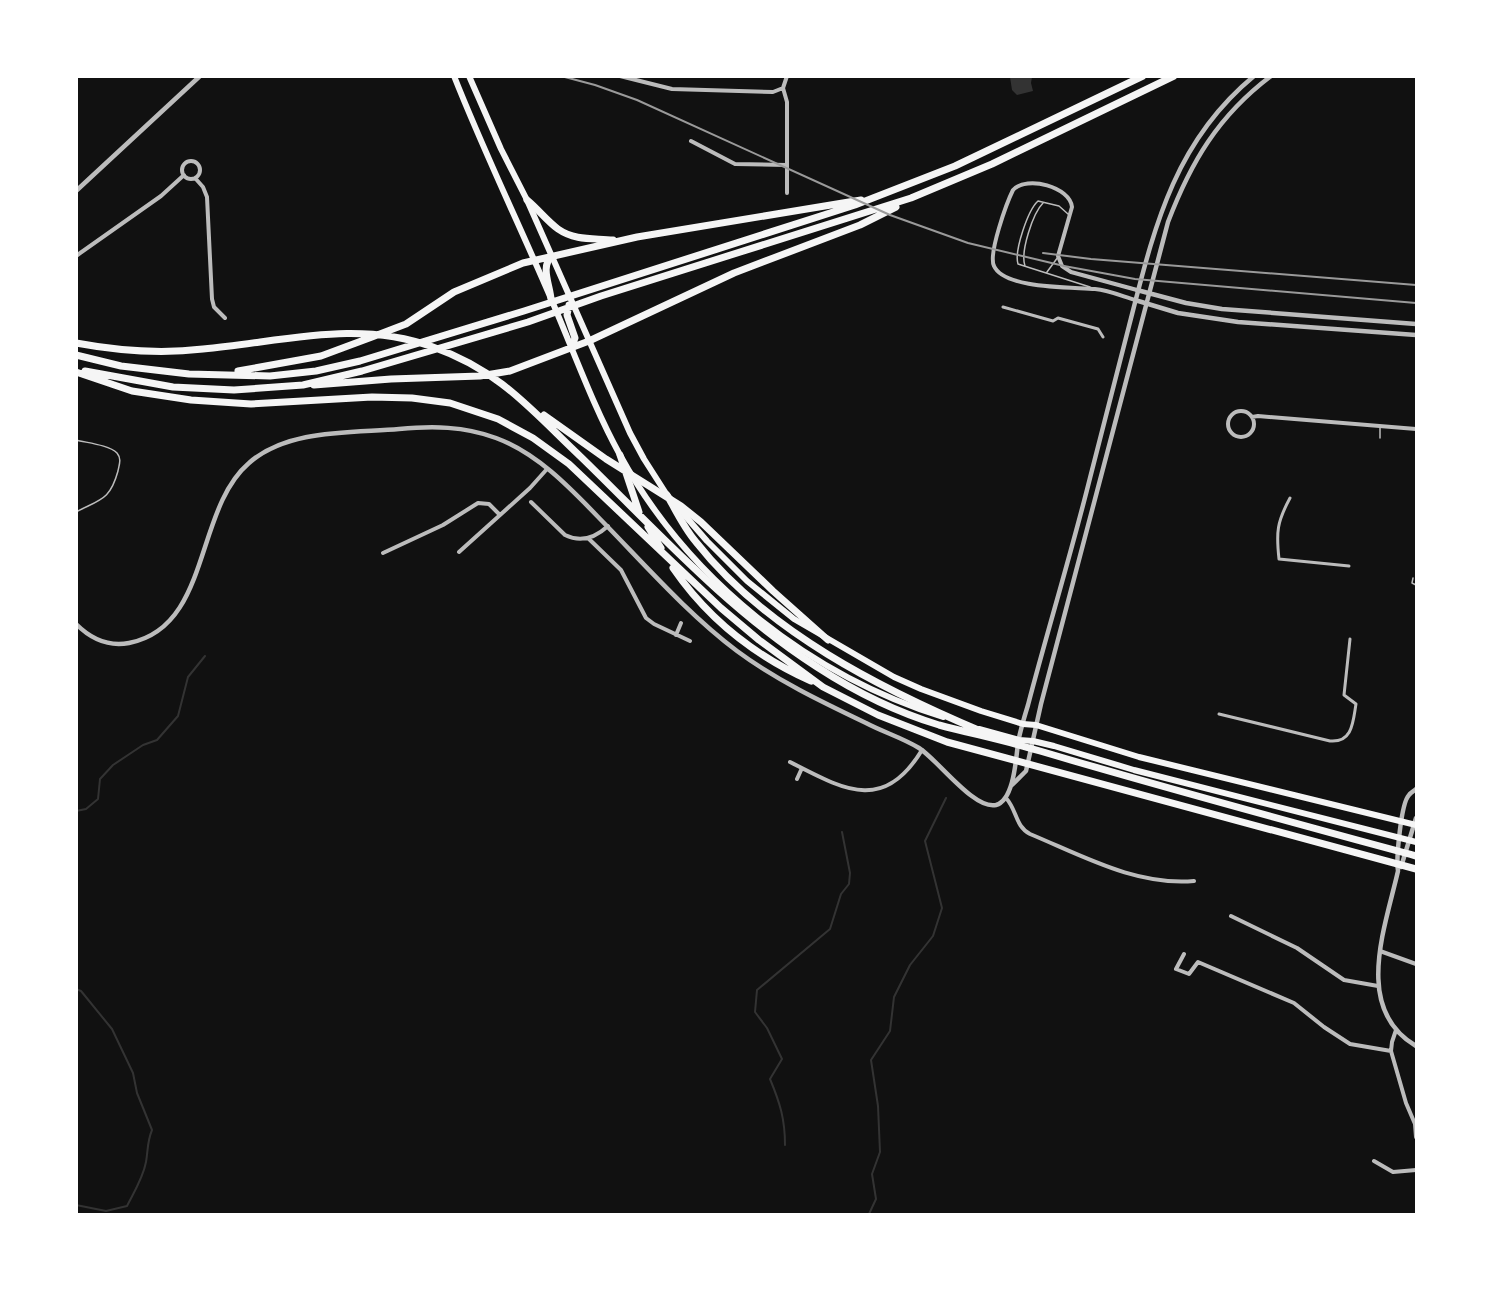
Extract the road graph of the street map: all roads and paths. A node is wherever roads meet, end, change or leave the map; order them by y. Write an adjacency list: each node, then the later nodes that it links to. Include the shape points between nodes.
1 (200, 76): 15 (street)
2 (454, 76): 26 (main road)
3 (469, 76): 19 (main road)
4 (620, 76): 10 (street, via 672,89 773,92)
5 (787, 76): 10 (street)
6 (1143, 76): 17 (highway, via 955,166)
7 (1174, 76): 18 (highway, via 992,164)
8 (1254, 76): 30 (street, via 1219,110 1186,156 1159,218)
9 (1271, 76): 31 (street, via 1232,111 1194,162 1168,222)
10 (783, 88): 12 (street, via 787,102)
11 (691, 141): 12 (street, via 735,164)
12 (786, 165): 16 (street)
13 (184, 175): 14 (street); 14 (street, via 183,167 191,161 199,167); 23 (street)
14 (195, 178): 37 (street, via 207,198 212,299)
15 (76, 191)
16 (787, 194)
17 (876, 197): 22 (highway); 46 (highway, via 402,349 327,369 270,376)
18 (911, 198): 41 (highway, via 860,225 734,273); 47 (highway, via 528,322)
19 (527, 200): 22 (highway, via 566,234); 24 (main road)
20 (1044, 202): 21 (lane, via 1059,206); 27 (lane, via 1036,211 1030,230 1023,259); 27 (lane, via 1033,205 1026,220 1016,260)
21 (1070, 216): 25 (street); 29 (street, via 1072,201 1062,191 1033,182 1022,183 1010,196 992,262 1005,276 1039,286)
22 (622, 240): 24 (highway)
23 (76, 256)
24 (552, 256): 26 (highway); 32 (highway, via 546,264); 33 (main road)
25 (1058, 256): 28 (lane); 30 (street, via 1062,266 1071,272)
26 (534, 260): 32 (main road); 46 (highway, via 454,292 406,324 321,356)
27 (1026, 266): 28 (lane)
28 (1046, 273): 29 (lane)
29 (1097, 289): 34 (street)
30 (1137, 290): 31 (street); 34 (street)
31 (1149, 294): 35 (street); 38 (street, via 1222,309)
32 (551, 299): 43 (main road)
33 (570, 300): 41 (main road); 43 (highway, via 567,315 575,339)
34 (1135, 300): 35 (street); 76 (street)
35 (1146, 304): 39 (street, via 1238,322); 77 (street)
36 (1003, 307): 40 (street, via 1098,328)
37 (225, 318)
38 (1416, 324)
39 (1416, 335)
40 (1103, 337)
41 (590, 341): 43 (highway); 56 (main road, via 636,445)
42 (76, 343): 48 (highway, via 162,352 319,333 374,334 434,347 482,369)
43 (571, 348): 47 (highway, via 498,373); 54 (main road)
44 (76, 355): 46 (highway, via 138,369)
45 (76, 371): 47 (highway, via 172,387 234,390); 74 (highway, via 132,391 213,402 267,404 412,398 462,406 510,424 569,464 720,608)
46 (220, 374)
47 (303, 385)
48 (529, 405): 72 (highway, via 681,506); 78 (highway, via 695,569 788,647 830,675 902,711)
49 (1252, 417): 49 (street, via 1254,425 1246,436 1237,436 1230,430 1232,414 1245,411); 50 (street)
50 (1380, 426): 51 (street); 52 (lane)
51 (1416, 429)
52 (1380, 438)
53 (76, 440): 59 (lane, via 112,450 120,461 109,495)
54 (620, 455): 74 (highway, via 636,507 683,582 746,645); 79 (main road, via 662,519 695,559 768,626 827,665 894,699)
55 (547, 469): 60 (street); 61 (street); 69 (street, via 511,444 463,429 425,427 285,442 262,453 240,471 224,494 190,588 174,616 151,635 126,644 95,639)
56 (667, 495): 72 (main road, via 747,582); 78 (highway, via 698,546 778,621 886,687)
57 (1290, 498): 65 (street, via 1276,531 1280,558)
58 (531, 502): 62 (street, via 565,535)
59 (76, 512)
60 (500, 515): 63 (street); 64 (street, via 489,504 478,503)
61 (608, 526): 62 (street); 81 (street, via 712,632 742,655 868,725)
62 (589, 538): 70 (street, via 621,570 646,618)
63 (459, 552)
64 (383, 553)
65 (1349, 566)
66 (1413, 578): 67 (lane)
67 (1416, 585)
68 (681, 623): 70 (street)
69 (76, 624)
70 (676, 635): 73 (street)
71 (1350, 639): 75 (street, via 1344,695 1356,704 1351,731 1342,739 1330,741)
72 (828, 640): 76 (main road, via 921,689)
73 (690, 641)
74 (823, 687): 93 (highway, via 878,715 947,742)
75 (1219, 714)
76 (1023, 724): 77 (main road); 79 (street)
77 (1036, 725): 80 (street); 88 (main road, via 1139,757)
78 (1000, 739): 92 (highway, via 1163,788)
79 (1018, 740): 80 (main road); 85 (street)
80 (1033, 741): 85 (street, via 1026,771); 90 (main road)
81 (922, 750): 83 (street, via 903,776 874,790 844,788); 87 (street, via 979,801 994,805)
82 (790, 762): 83 (street)
83 (802, 768): 84 (street)
84 (797, 779)
85 (1012, 786): 87 (street)
86 (1416, 789): 88 (street, via 1407,796)
87 (1006, 798): 95 (street, via 1020,827 1030,834 1135,876 1165,882)
88 (1401, 821): 89 (main road); 90 (street)
89 (1416, 823): 91 (street)
90 (1400, 838): 91 (main road); 94 (street)
91 (1414, 841): 94 (street)
92 (1416, 856)
93 (1416, 869)
94 (1398, 872): 97 (street)
95 (1194, 881)
96 (1231, 916): 100 (street, via 1297,948 1344,980)
97 (1380, 951): 99 (street); 100 (street)
98 (1184, 954): 103 (street, via 1176,969 1189,974 1198,962 1294,1003 1350,1044)
99 (1416, 964)
100 (1378, 986): 101 (street, via 1384,1011)
101 (1396, 1030): 102 (street); 103 (street)
102 (1416, 1046)
103 (1391, 1051): 104 (street)
104 (1416, 1137)
105 (1374, 1161): 106 (street, via 1393,1172)
106 (1416, 1170)

